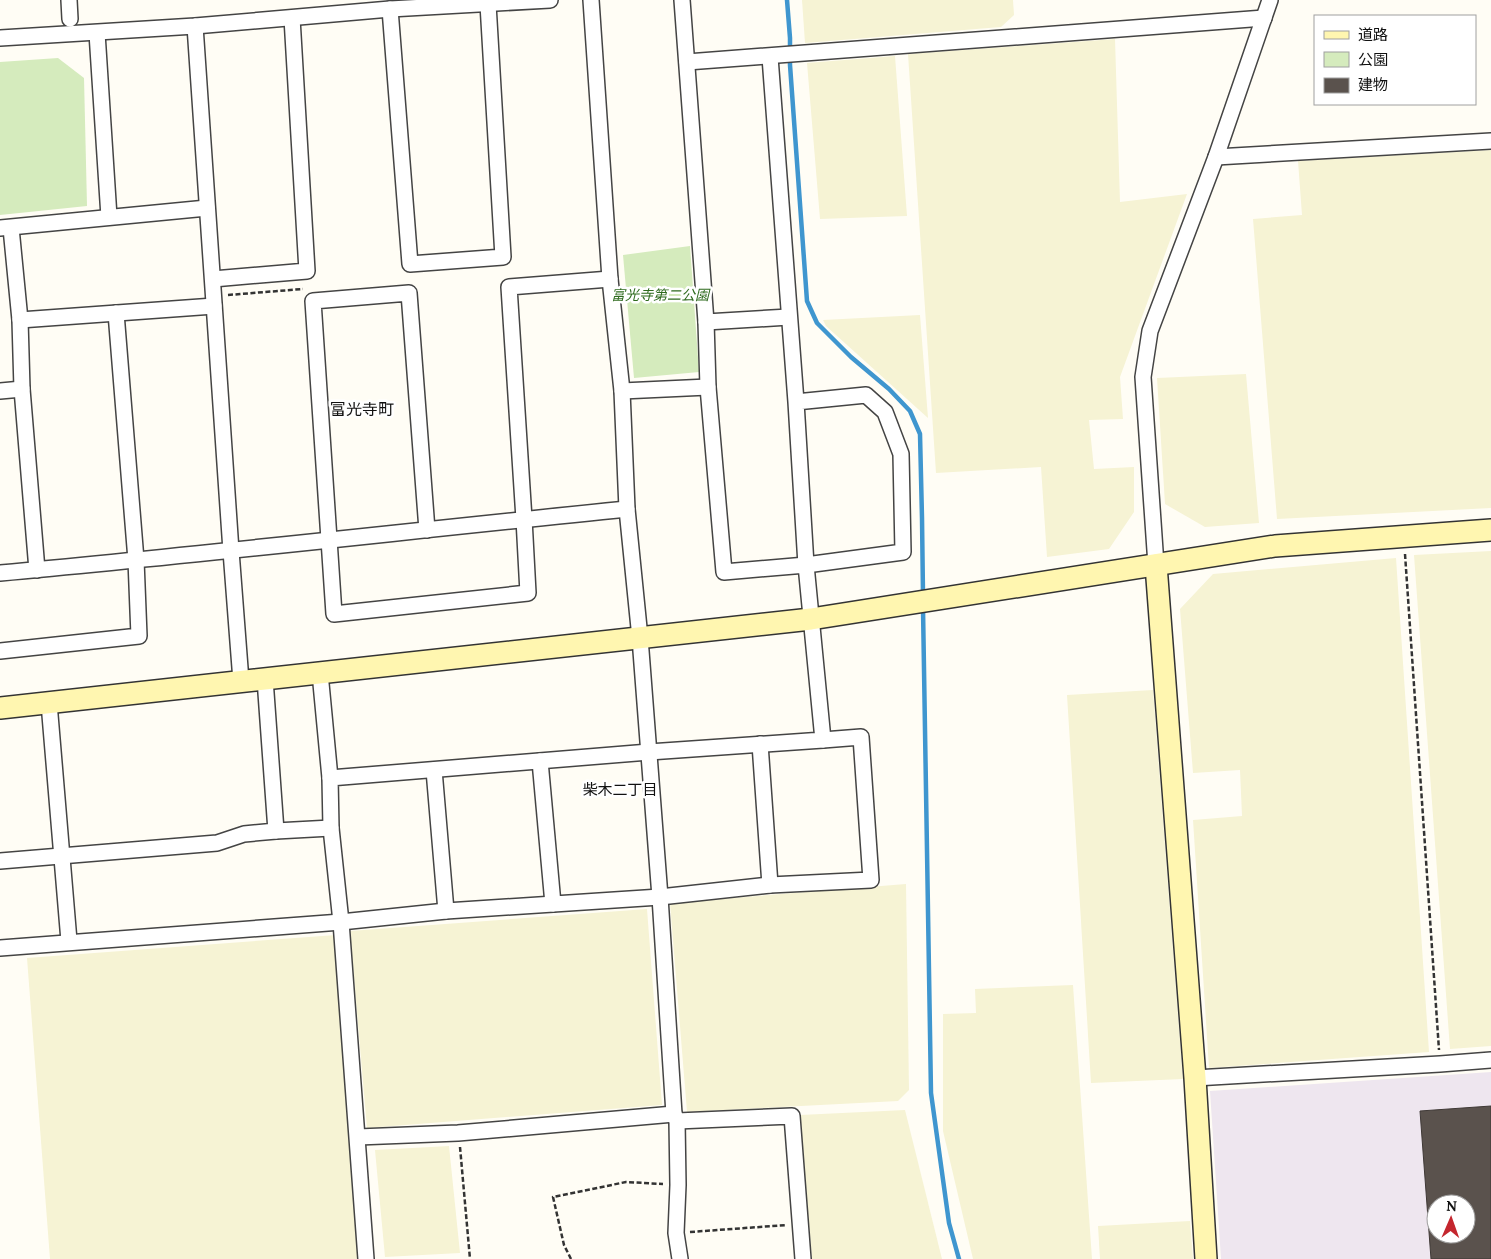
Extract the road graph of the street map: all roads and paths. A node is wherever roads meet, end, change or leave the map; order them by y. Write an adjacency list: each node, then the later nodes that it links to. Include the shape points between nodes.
1 (69, 0): 8 (street)
2 (550, 0): 6 (street)
3 (591, 0): 22 (street)
4 (682, 0): 15 (street)
5 (1270, 0): 10 (street)
6 (488, 4): 7 (street); 7 (street, via 503,257 410,264)
7 (390, 9): 9 (street)
8 (70, 18)
9 (292, 18): 11 (street); 21 (street, via 307,271)
10 (1264, 18): 14 (street); 17 (street)
11 (195, 26): 12 (street); 18 (street)
12 (97, 33): 13 (street); 19 (street)
13 (0, 38)
14 (773, 56): 15 (street); 25 (street)
15 (687, 62): 27 (street)
16 (1491, 141): 17 (street)
17 (1216, 157): 42 (street, via 1150,331 1143,377)
18 (206, 208): 19 (street); 21 (street)
19 (110, 217): 20 (street)
20 (5, 228): 26 (street)
21 (213, 279): 23 (street)
22 (610, 279): 31 (street); 34 (street, via 509,287)
23 (214, 306): 24 (street); 39 (street)
24 (116, 314): 26 (street); 40 (street)
25 (789, 317): 27 (street); 32 (street)
26 (20, 320): 29 (street)
27 (706, 322): 28 (street)
28 (708, 387): 31 (street); 41 (street, via 724,572)
29 (22, 389): 30 (street); 43 (street)
30 (0, 391)
31 (622, 391): 33 (street)
32 (796, 402): 41 (street); 41 (street, via 866,395 886,412 901,454 903,552)
33 (627, 510): 34 (street); 46 (street)
34 (524, 520): 35 (street); 38 (street, via 528,593 334,614)
35 (427, 530): 38 (street); 38 (street, via 410,293 313,301)
36 (1491, 530): 37 (street)
37 (1404, 536): 42 (street, via 1275,546); 71 (path)
38 (329, 539): 39 (street)
39 (231, 551): 40 (street); 50 (street)
40 (136, 560): 43 (street); 47 (street, via 139,636)
41 (806, 564): 45 (street)
42 (1156, 565): 45 (street); 72 (street)
43 (37, 570): 44 (street)
44 (0, 573)
45 (811, 619): 46 (street); 53 (street)
46 (640, 638): 48 (street); 55 (street)
47 (0, 651)
48 (320, 673): 49 (street); 58 (street)
49 (265, 679): 50 (street); 60 (street)
50 (242, 681): 51 (street)
51 (49, 703): 52 (street); 61 (street)
52 (0, 708)
53 (823, 740): 54 (street); 63 (street, via 861,737 871,880)
54 (760, 744): 55 (street); 63 (street)
55 (648, 752): 56 (street); 64 (street)
56 (540, 762): 57 (street); 65 (street)
57 (434, 770): 58 (street); 66 (street)
58 (330, 778): 59 (street)
59 (331, 828): 60 (street); 67 (street)
60 (276, 831): 61 (street, via 244,834 217,843)
61 (62, 856): 62 (street); 68 (street)
62 (0, 861)
63 (770, 885): 64 (street)
64 (660, 897): 65 (street); 73 (street)
65 (552, 904): 66 (street)
66 (446, 911): 67 (street)
67 (341, 922): 68 (street); 75 (street)
68 (69, 941): 69 (street)
69 (0, 948)
70 (1491, 1060): 71 (street)
71 (1440, 1064): 72 (street)
72 (1195, 1078): 84 (street)
73 (676, 1117): 74 (street); 76 (street); 77 (street, via 792,1116)
74 (458, 1133): 75 (street); 80 (path)
75 (358, 1137): 79 (street)
76 (678, 1185): 78 (street); 81 (path, via 626,1182 553,1197 564,1245)
77 (800, 1224): 78 (path); 83 (street)
78 (676, 1233): 82 (street)
79 (366, 1259)
80 (470, 1259)
81 (571, 1259)
82 (680, 1259)
83 (803, 1259)
84 (1206, 1259)

